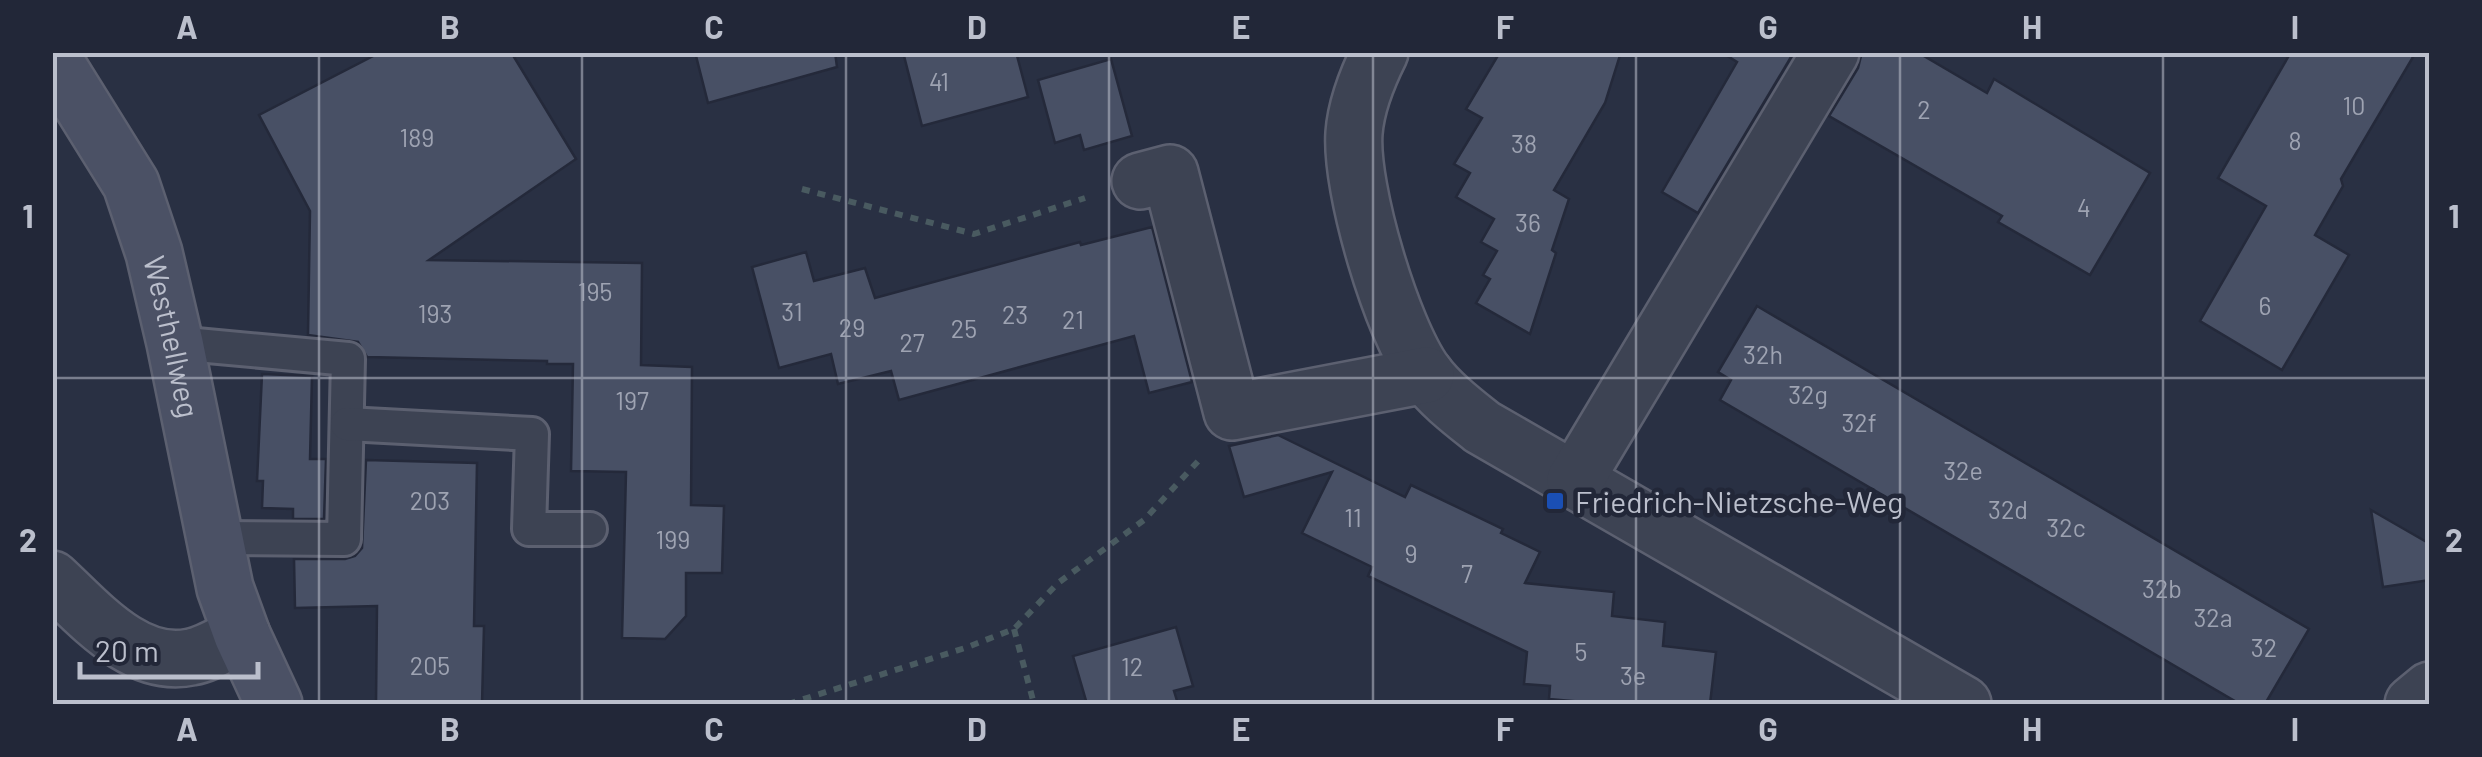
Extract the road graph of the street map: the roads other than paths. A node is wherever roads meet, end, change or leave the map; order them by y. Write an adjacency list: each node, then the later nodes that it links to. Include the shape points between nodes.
1 (1380, 52): 6 (street, via 1354,133 1360,191 1384,288)
2 (1831, 52): 8 (street)
3 (52, 57): 5 (street, Westhellweg, via 131,184)
4 (1140, 181): 6 (street, via 1170,173 1232,412)
5 (175, 343): 7 (lane, via 348,358); 10 (street, Westhellweg)
6 (1426, 375): 8 (street, via 1482,426)
7 (347, 424): 9 (lane, via 532,434 529,529); 10 (lane, via 344,540)
8 (1575, 480): 15 (street)
9 (590, 528)
10 (214, 538): 12 (street, Westhellweg)
11 (52, 579): 12 (street, via 108,630 151,656 190,658)
12 (242, 636): 14 (street, Westhellweg)
13 (2430, 690): 16 (street)
14 (274, 704)
15 (1963, 704)
16 (2414, 704)

